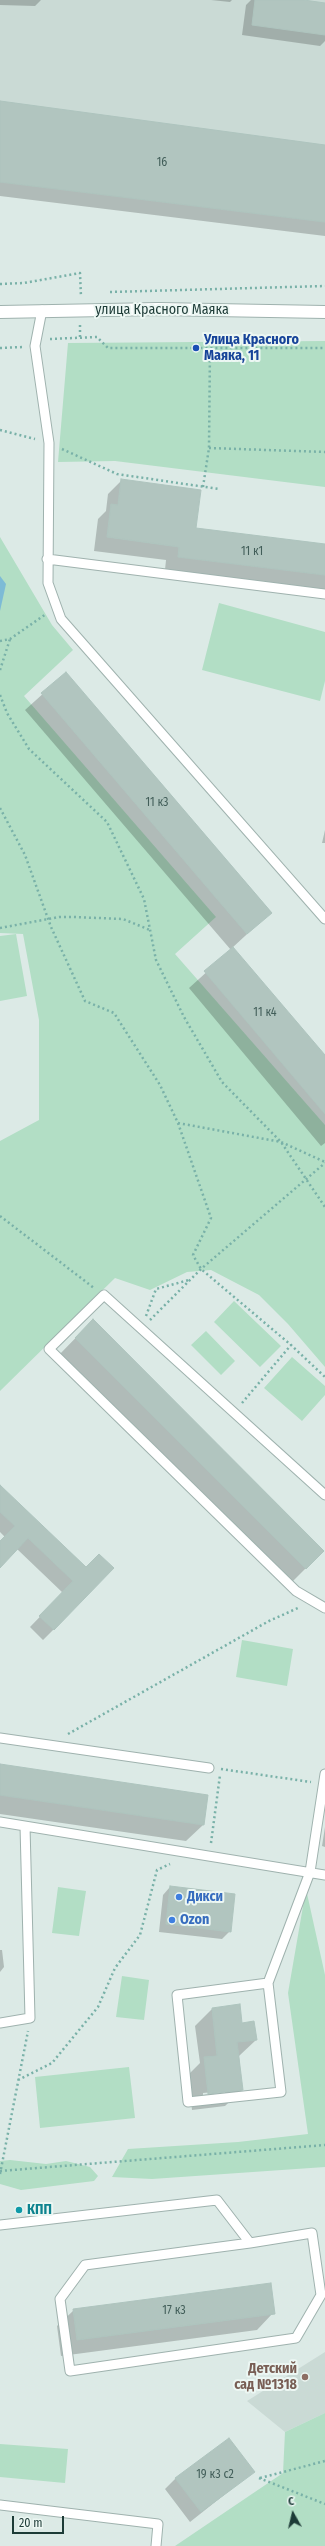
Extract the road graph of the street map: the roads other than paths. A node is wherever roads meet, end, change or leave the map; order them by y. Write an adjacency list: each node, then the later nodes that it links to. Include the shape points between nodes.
1 (42, 310): 2 (street, улица Красного Маяка); 3 (street, улица Красного Маяка); 4 (lane, via 35,346 49,443)
2 (0, 312)
3 (325, 312)
4 (47, 558): 5 (lane); 6 (lane, via 48,583 61,619)
5 (325, 594)
6 (325, 919)
7 (325, 1495): 8 (lane, via 104,1295 49,1349 296,1591)
8 (325, 1608)
9 (0, 1738): 10 (lane)
10 (209, 1768)
11 (325, 1774): 14 (lane)
12 (0, 1822): 13 (lane)
13 (25, 1826): 14 (lane); 17 (lane, via 30,2018)
14 (310, 1872): 15 (lane); 16 (lane)
15 (325, 1875)
16 (268, 1984): 16 (lane, via 177,1995 188,2102 281,2092)
17 (0, 2023)
18 (0, 2225): 19 (lane, via 217,2200)
19 (250, 2243): 19 (lane, via 312,2233 321,2295 296,2338 70,2371 60,2299 85,2265)
20 (0, 2505): 21 (lane, via 158,2524)
21 (156, 2546)

